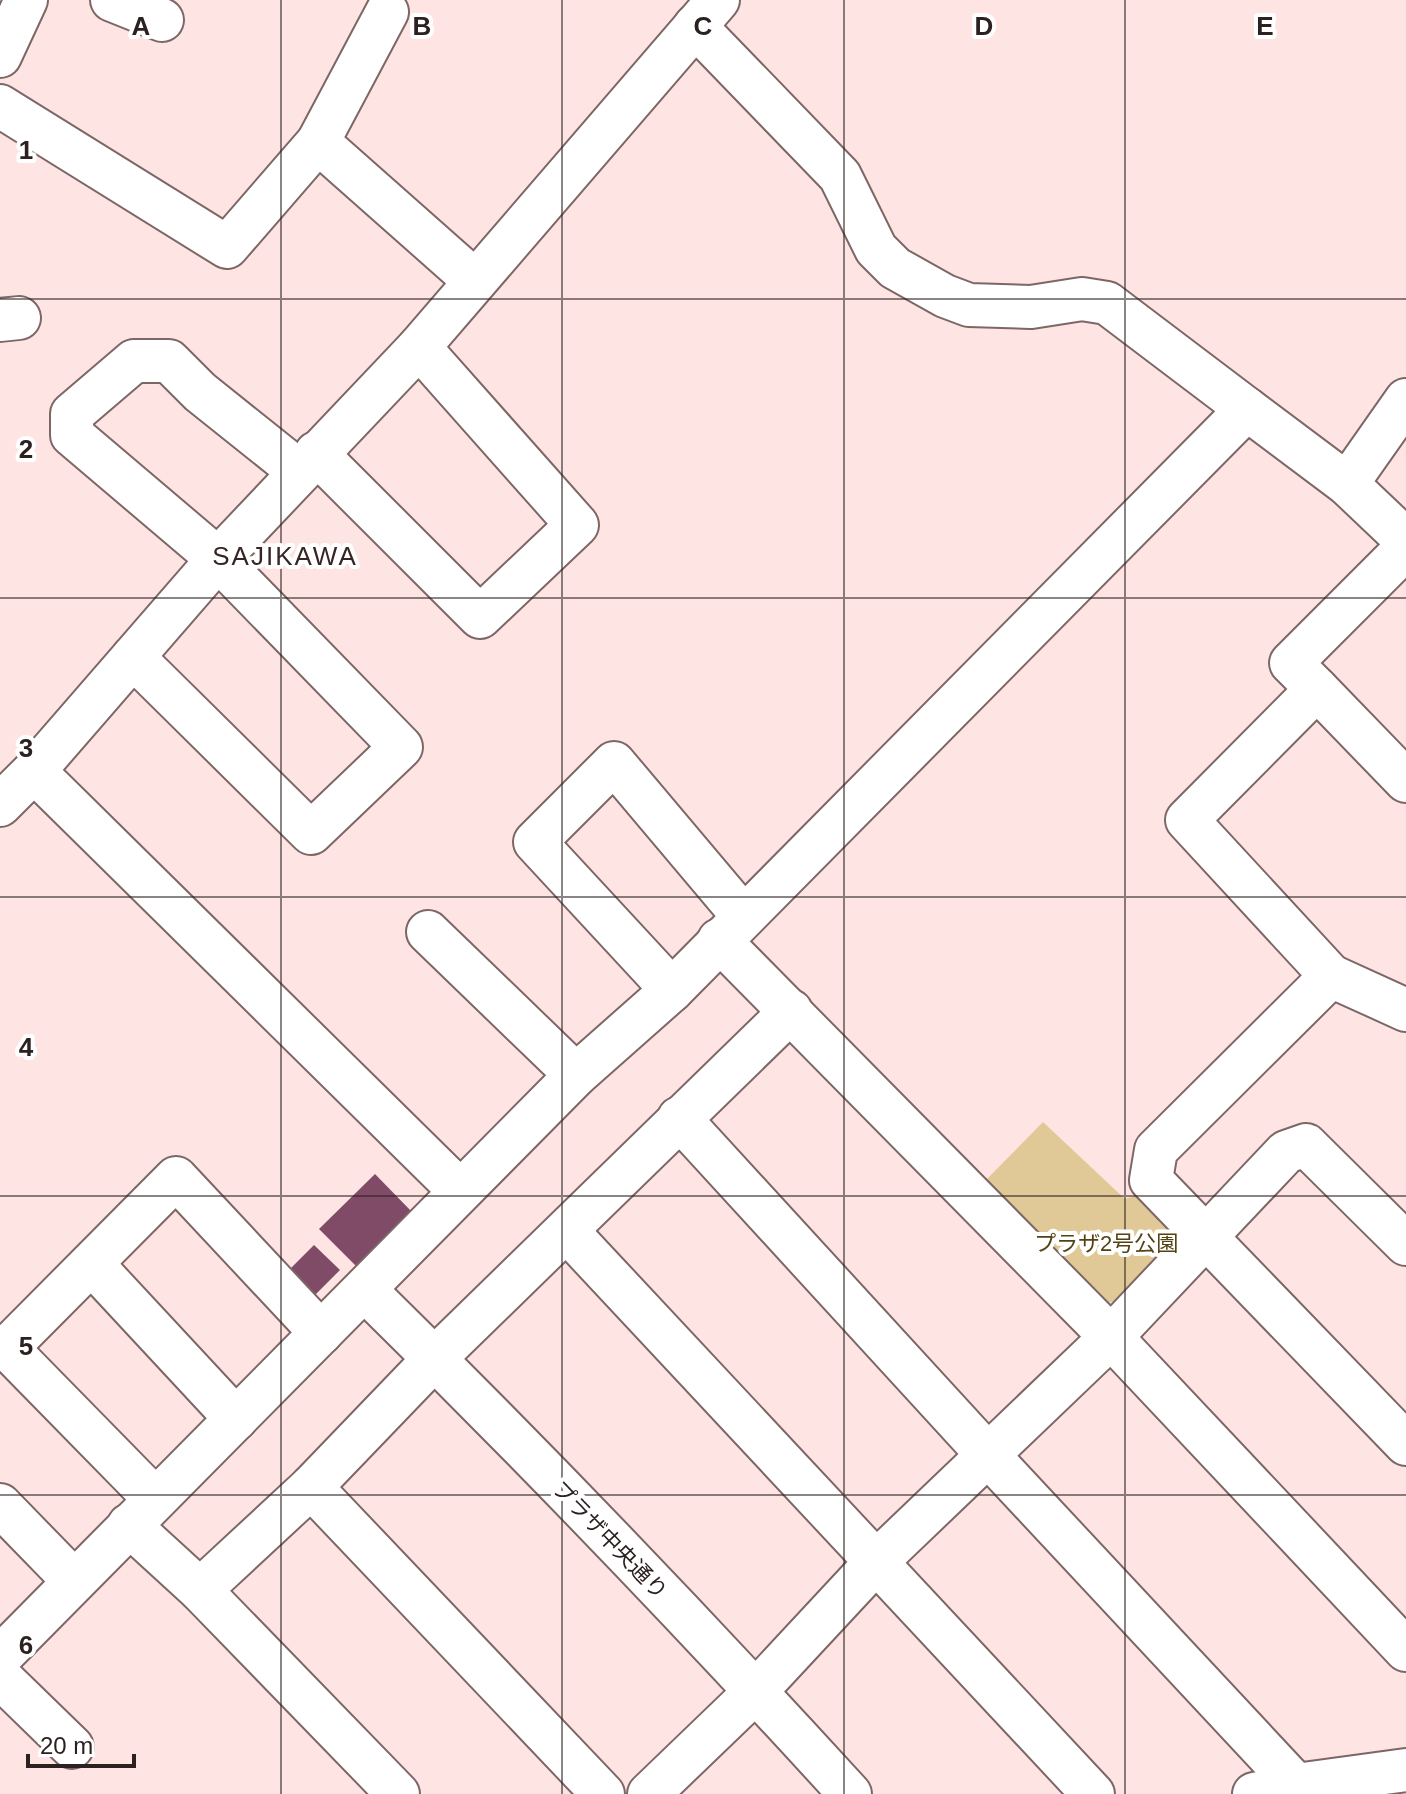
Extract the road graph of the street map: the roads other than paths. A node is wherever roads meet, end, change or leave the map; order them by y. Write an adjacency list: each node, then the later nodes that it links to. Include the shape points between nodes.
1 (26, 0): 6 (street)
2 (112, 0): 5 (street)
3 (387, 12): 8 (street)
4 (707, 13): 9 (street); 12 (street, via 840,176 876,249 895,268 969,305 1031,307 1082,299 1107,303)
5 (162, 20)
6 (0, 56)
7 (0, 106): 8 (street, via 227,247)
8 (318, 142): 9 (street)
9 (475, 281): 10 (street)
10 (419, 347): 13 (street); 13 (street, via 577,525 480,617)
11 (1406, 400): 14 (street)
12 (1247, 409): 14 (street); 23 (street)
13 (308, 462): 17 (street); 17 (street, via 200,392 169,361 134,361 72,414 72,435)
14 (1347, 484): 15 (street)
15 (1406, 540)
16 (1406, 548): 19 (street, via 1291,663)
17 (218, 559): 18 (street); 18 (street, via 401,747 311,833)
18 (133, 657): 20 (street)
19 (1317, 689): 21 (street); 25 (street, via 1187,820)
20 (34, 771): 22 (street); 31 (street)
21 (1406, 781)
22 (0, 805)
23 (731, 928): 26 (street); 26 (street, via 614,763 535,842); 28 (street)
24 (428, 932): 29 (street)
25 (1331, 976): 27 (street); 33 (street, via 1156,1150 1151,1180)
26 (672, 990): 29 (street)
27 (1406, 1010)
28 (791, 1011): 30 (street); 38 (street)
29 (576, 1075): 31 (street)
30 (679, 1118): 32 (street); 42 (street)
31 (460, 1191): 36 (street)
32 (567, 1231): 39 (street); 46 (street)
33 (1205, 1236): 34 (street, via 1286,1152 1306,1145); 38 (street); 41 (street)
34 (1406, 1244)
35 (92, 1264): 37 (street, via 176,1178); 40 (street); 45 (street, via 7,1348)
36 (365, 1290): 37 (street); 39 (street, プラザ中央通り)
37 (321, 1333): 40 (street)
38 (1111, 1337): 42 (street); 50 (street)
39 (435, 1358): 43 (street); 52 (street, プラザ中央通り)
40 (236, 1419): 45 (street)
41 (1406, 1444)
42 (987, 1454): 46 (street); 55 (street)
43 (311, 1487): 48 (street); 57 (street)
44 (0, 1505): 47 (street)
45 (142, 1512): 47 (street); 48 (street)
46 (876, 1562): 52 (street); 60 (street)
47 (74, 1581): 49 (street)
48 (200, 1590): 56 (street)
49 (6, 1638)
50 (1406, 1650)
51 (0, 1677): 53 (street)
52 (756, 1691): 58 (street); 59 (street, プラザ中央通り)
53 (72, 1747)
54 (1406, 1770): 55 (street)
55 (1296, 1785): 61 (street)
56 (398, 1794)
57 (603, 1794)
58 (649, 1794)
59 (850, 1794)
60 (1093, 1794)
61 (1254, 1794)

